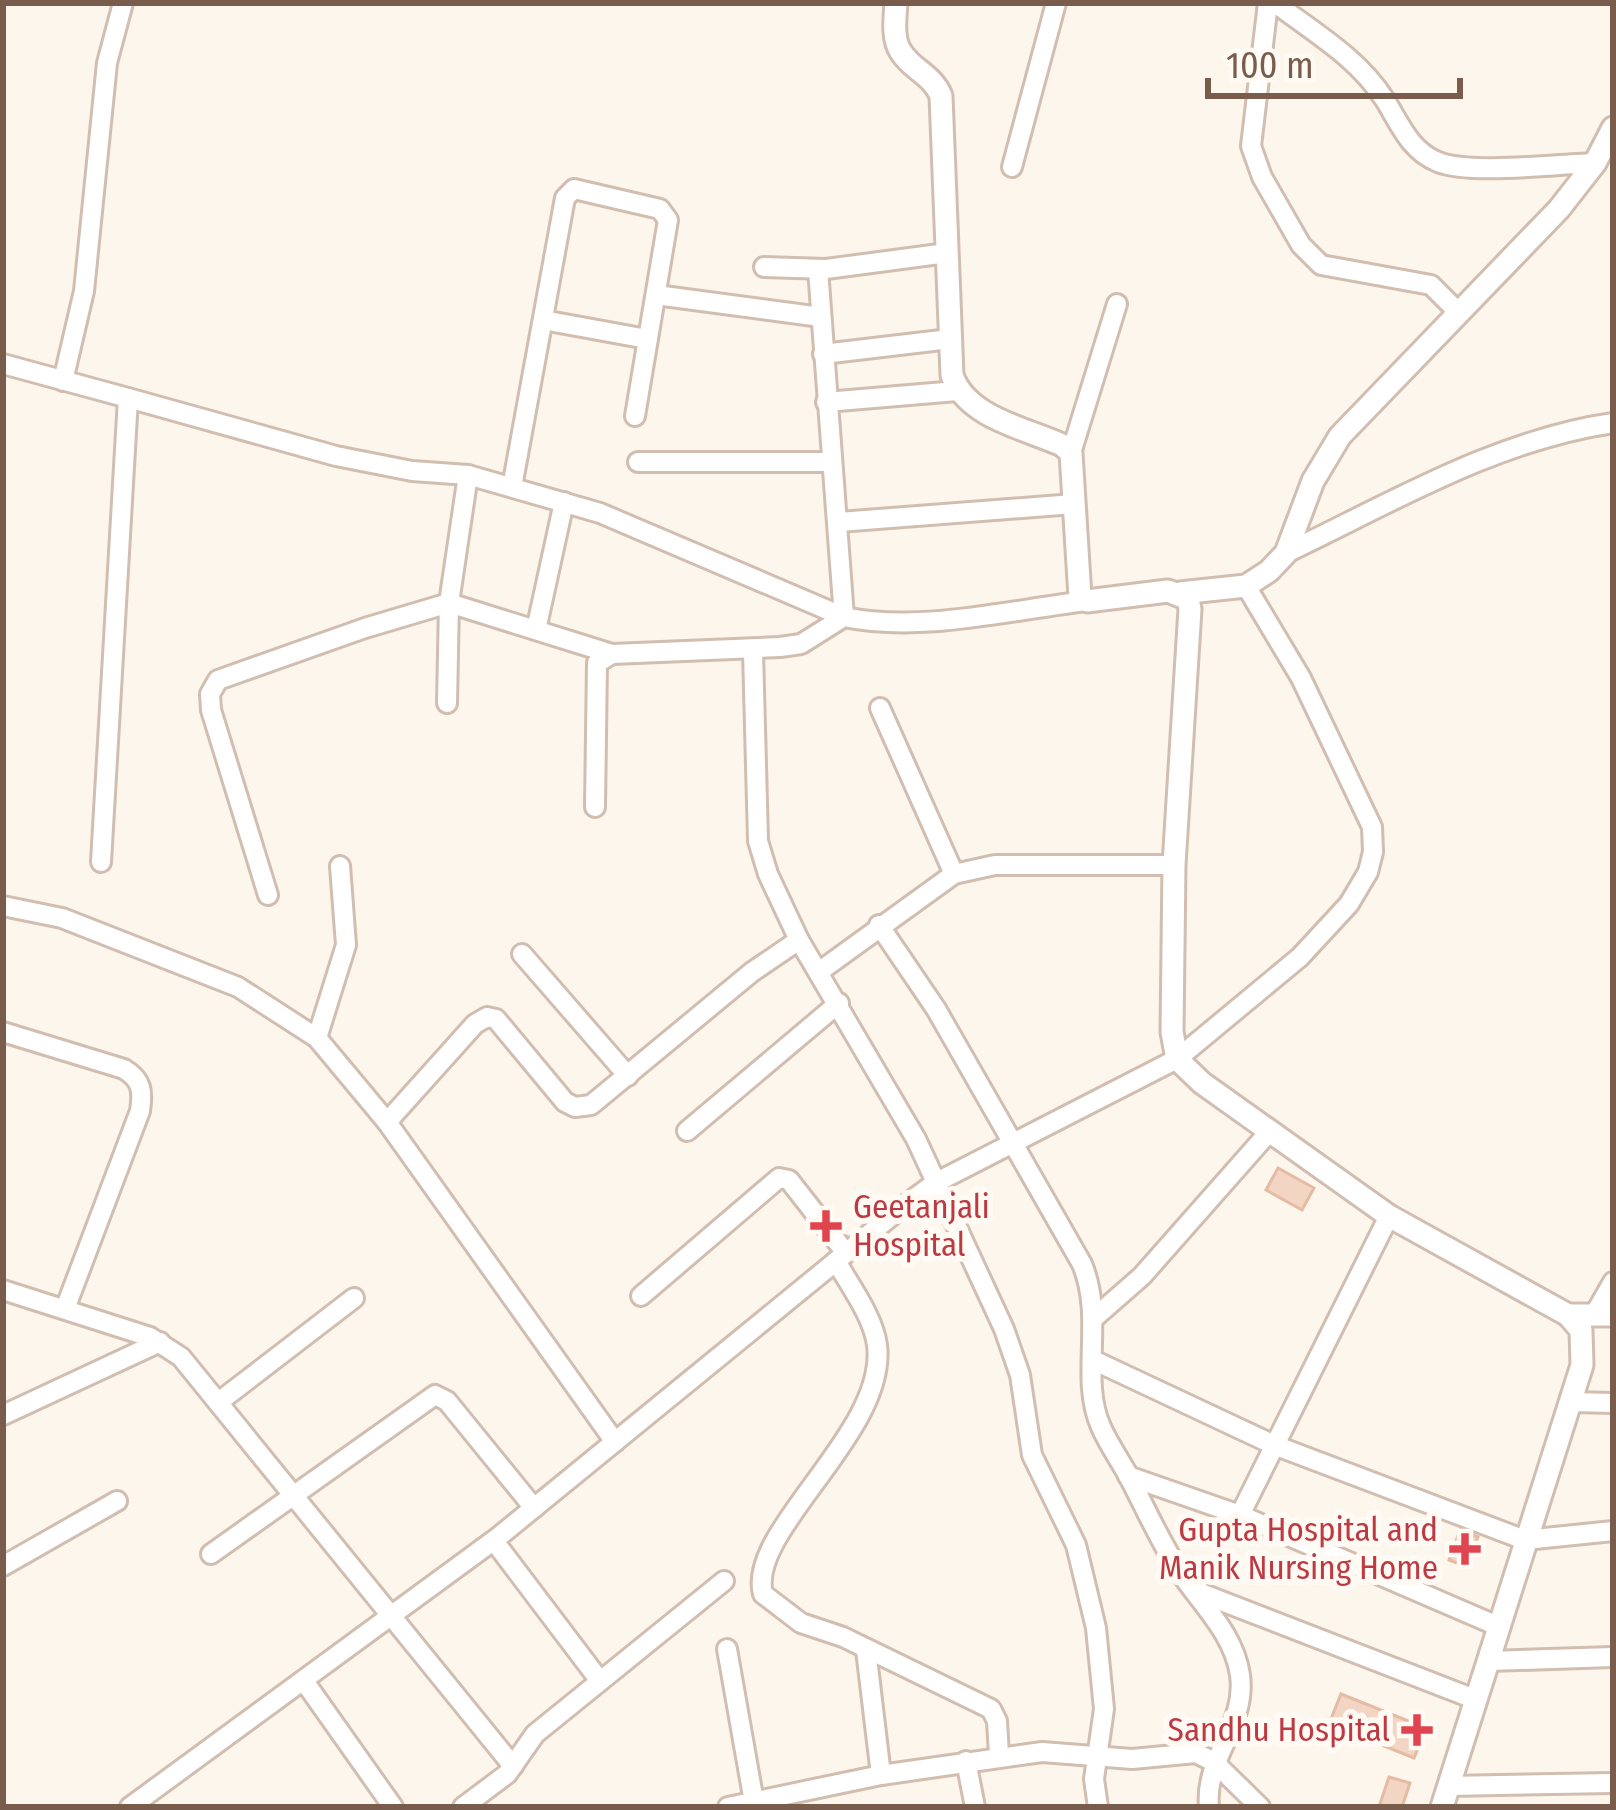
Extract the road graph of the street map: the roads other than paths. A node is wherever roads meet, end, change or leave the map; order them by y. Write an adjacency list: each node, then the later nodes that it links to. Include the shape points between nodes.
1 (123, 3): 19 (street, via 105,76 85,291)
2 (896, 3): 7 (street, via 901,52 941,96)
3 (1056, 3): 6 (street)
4 (1272, 3): 5 (street, via 1357,64 1411,142 1433,160 1460,166); 12 (street, via 1251,146 1301,245 1321,265 1431,285)
5 (1607, 146): 12 (street)
6 (1012, 167)
7 (947, 253): 9 (street); 16 (street)
8 (764, 267): 9 (street)
9 (818, 269): 13 (street)
10 (656, 295): 13 (street); 14 (street, via 667,213 574,189); 15 (street)
11 (1117, 304): 25 (street)
12 (1459, 314): 33 (street, via 1340,436)
13 (821, 317): 17 (street)
14 (543, 320): 15 (street); 29 (street)
15 (647, 339): 23 (street)
16 (950, 339): 17 (street); 20 (street)
17 (823, 354): 22 (street)
18 (3, 364): 19 (street)
19 (63, 381): 21 (street)
20 (957, 391): 22 (street); 25 (street)
21 (128, 398): 28 (street, via 373,465); 45 (street)
22 (826, 402): 27 (street)
23 (635, 416)
24 (1613, 423): 33 (street, via 1506,450)
25 (1071, 453): 31 (street)
26 (638, 462): 27 (street)
27 (830, 462): 32 (street)
28 (468, 475): 29 (street); 37 (street)
29 (512, 487): 30 (street)
30 (564, 502): 38 (street); 39 (street)
31 (1074, 504): 32 (street); 36 (street, via 1077,590)
32 (839, 522): 38 (street)
33 (1286, 553): 34 (street)
34 (1246, 586): 35 (street); 58 (street, via 1366,808 1373,851 1349,904 1300,957)
35 (1180, 593): 36 (street); 46 (street, via 1190,609)
36 (1087, 601): 38 (street, via 907,623)
37 (449, 603): 39 (street); 42 (street); 49 (street, via 212,687)
38 (844, 617): 40 (street, via 801,644)
39 (536, 630): 41 (street)
40 (753, 652): 41 (street); 52 (street, via 758,841)
41 (612, 654): 44 (street, via 596,670)
42 (447, 703)
43 (880, 708): 48 (street)
44 (595, 807)
45 (101, 862)
46 (1174, 865): 48 (street, via 995,866); 58 (street)
47 (340, 866): 57 (street, via 346,945)
48 (954, 874): 51 (street)
49 (268, 895)
50 (3, 905): 57 (street, via 62,918 238,986)
51 (879, 925): 54 (street); 63 (street)
52 (800, 940): 54 (street); 59 (street)
53 (522, 954): 59 (street)
54 (820, 971): 55 (street)
55 (838, 1004): 61 (street); 64 (street)
56 (4, 1035): 71 (street, via 124,1069 143,1091)
57 (317, 1038): 60 (street)
58 (1178, 1059): 62 (street); 63 (street)
59 (628, 1076): 60 (street, via 591,1105 575,1107 487,1017)
60 (387, 1122): 81 (street)
61 (687, 1131)
62 (1270, 1131): 65 (street); 74 (street, via 1142,1276)
63 (1014, 1146): 64 (street); 74 (street, via 1082,1264)
64 (935, 1183): 66 (street); 105 (street, via 1004,1329 1032,1455 1076,1545 1101,1667)
65 (1389, 1216): 73 (street); 82 (street)
66 (841, 1257): 69 (street, via 789,1180 779,1178); 81 (street); 98 (street, via 876,1340 876,1386 784,1527 760,1585 801,1623)
67 (1613, 1282): 72 (street)
68 (3, 1290): 71 (street)
69 (640, 1296)
70 (354, 1298): 77 (street)
71 (64, 1309): 75 (street)
72 (1603, 1315): 73 (street)
73 (1568, 1316): 78 (street, via 1583,1346)
74 (1094, 1318): 76 (street)
75 (160, 1342): 77 (street); 80 (street)
76 (1094, 1360): 82 (street); 83 (street, via 1095,1412)
77 (220, 1401): 84 (street)
78 (1571, 1402): 79 (street); 89 (street)
79 (1613, 1403)
80 (3, 1415)
81 (615, 1442): 86 (street)
82 (1274, 1445): 87 (street); 89 (street)
83 (1128, 1475): 87 (street); 94 (street)
84 (290, 1495): 86 (street, via 435,1394); 91 (street); 95 (street)
85 (117, 1501): 92 (street)
86 (533, 1508): 90 (street)
87 (1240, 1515): 96 (street)
88 (1613, 1531): 89 (street)
89 (1526, 1540): 96 (street)
90 (494, 1541): 95 (street); 101 (street)
91 (211, 1554)
92 (3, 1566)
93 (724, 1581): 101 (street)
94 (1193, 1590): 103 (street); 107 (street, via 1225,1633 1240,1676 1237,1715)
95 (393, 1617): 102 (street); 108 (street)
96 (1500, 1628): 100 (street)
97 (727, 1649): 113 (street)
98 (866, 1650): 104 (street, via 991,1709); 109 (street)
99 (1613, 1657): 100 (street)
100 (1490, 1661): 103 (street)
101 (601, 1681): 108 (street, via 535,1734)
102 (304, 1682): 114 (street); 115 (street)
103 (1477, 1700): 112 (street)
104 (999, 1755): 105 (street); 106 (street)
105 (1097, 1756): 107 (street, via 1190,1753); 120 (street)
106 (966, 1761): 109 (street); 119 (street)
107 (1214, 1762): 121 (street); 122 (street)
108 (513, 1766): 116 (street)
109 (881, 1775): 111 (street)
110 (1613, 1783): 112 (street)
111 (838, 1785): 113 (street); 118 (street)
112 (1445, 1797)
113 (754, 1802): 117 (street)
114 (386, 1804)
115 (130, 1807)
116 (464, 1807)
117 (728, 1807)
118 (842, 1807)
119 (975, 1807)
120 (1097, 1807)
121 (1209, 1807)
122 (1260, 1807)

